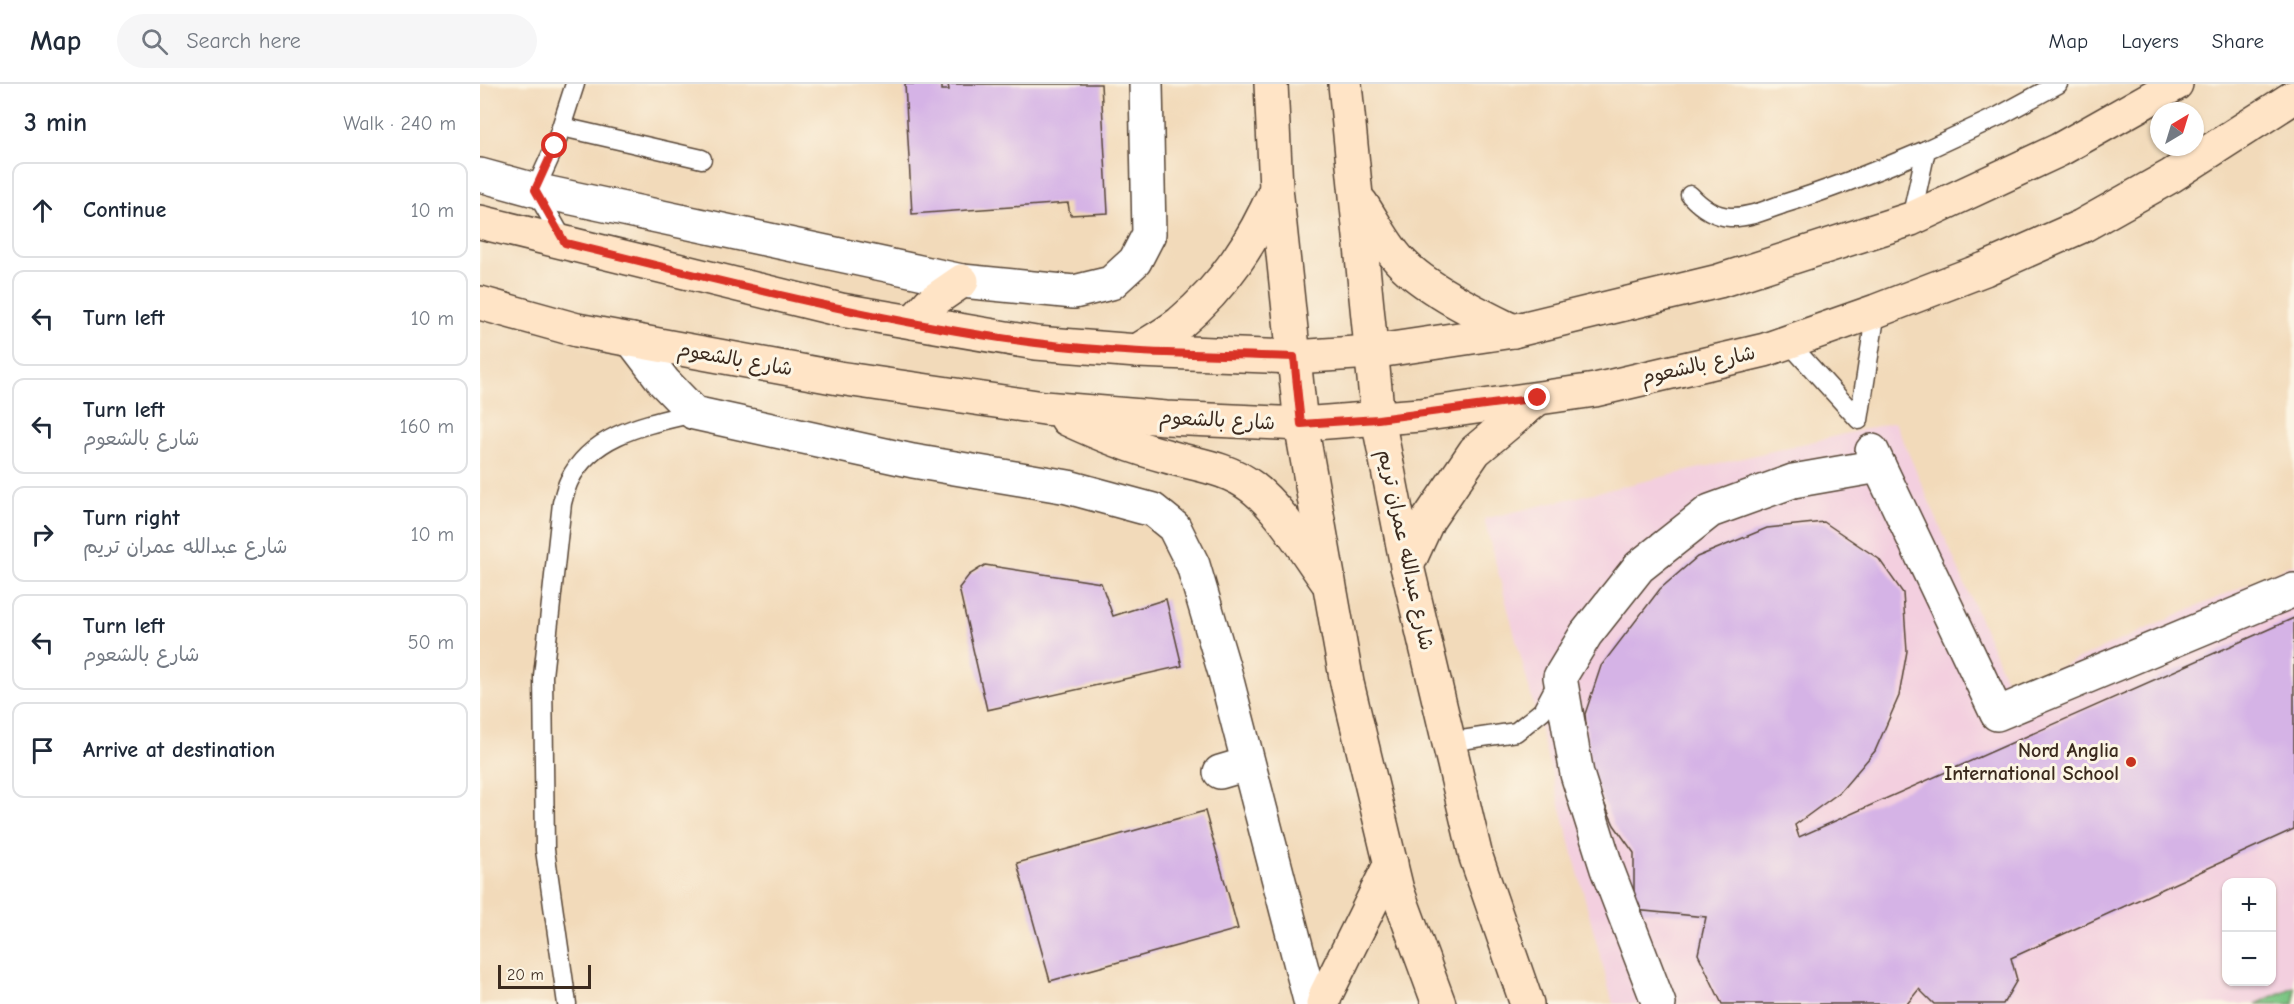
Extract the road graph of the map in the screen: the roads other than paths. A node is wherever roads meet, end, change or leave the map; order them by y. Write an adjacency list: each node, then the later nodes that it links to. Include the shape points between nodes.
1 (575, 84): 8 (lane)
2 (1146, 84): 19 (street, via 1149,234 1135,261 1111,283 1074,292)
3 (1271, 84): 12 (street)
4 (1345, 84): 15 (street, شارع عبدالله عمران تريم)
5 (2058, 84): 9 (lane)
6 (2176, 84): 16 (street, via 2059,150)
7 (2294, 97): 21 (street, شارع بالشعوم, via 2171,176 2082,226)
8 (562, 127): 10 (lane); 13 (lane)
9 (1926, 150): 14 (lane, via 1748,215 1716,214); 16 (lane)
10 (702, 159)
11 (480, 175): 13 (street)
12 (1276, 188): 26 (street, via 1240,260 1214,291 1178,324); 28 (street)
13 (535, 190): 18 (lane); 19 (street)
14 (1690, 195)
15 (1357, 197): 23 (street, via 1385,242 1407,267 1466,308); 27 (street, شارع عبدالله عمران تريم)
16 (1911, 219): 23 (street, via 1719,281)
17 (480, 222): 18 (street)
18 (565, 243): 22 (street, via 840,310)
19 (962, 281): 22 (street, via 930,303)
20 (480, 303): 24 (street, شارع بالشعوم, via 577,330)
21 (1876, 311): 25 (street, شارع بالشعوم); 33 (lane)
22 (913, 322): 26 (street, via 1036,343)
23 (1513, 332): 27 (street)
24 (632, 340): 30 (street, شارع بالشعوم, via 839,378); 31 (street)
25 (1788, 342): 29 (street, شارع بالشعوم, via 1595,390); 33 (lane)
26 (1137, 351): 28 (street)
27 (1371, 352): 28 (street); 32 (street, شارع عبدالله عمران تريم)
28 (1294, 357): 34 (street)
29 (1538, 398): 32 (street, شارع بالشعوم); 36 (street, via 1475,452 1428,520)
30 (1044, 408): 34 (street, شارع بالشعوم); 37 (street, via 1125,443 1239,478 1264,497)
31 (694, 413): 42 (lane, via 622,433 601,445 569,480 562,503 543,676 546,850); 43 (street, via 913,460 1068,487 1153,510 1174,527 1193,565 1212,677 1234,768)
32 (1378, 419): 34 (street, شارع بالشعوم); 36 (street, شارع عبدالله عمران تريم)
33 (1859, 420): 35 (lane)
34 (1301, 424): 37 (street)
35 (1876, 459): 38 (street, via 1997,714); 39 (street, via 1793,481 1710,511 1639,567 1586,634)
36 (1407, 566): 40 (street, شارع عبدالله عمران تريم)
37 (1330, 585): 41 (street, via 1347,683)
38 (2294, 590)
39 (1560, 677): 40 (lane, via 1542,711 1516,732); 47 (street, via 1577,774 1607,869)
40 (1448, 742): 46 (street, شارع عبدالله عمران تريم, via 1476,857)
41 (1391, 863): 44 (street); 45 (street, via 1397,890)
42 (567, 1004)
43 (1311, 1004)
44 (1323, 1004)
45 (1439, 1004)
46 (1527, 1004)
47 (1659, 1004)

